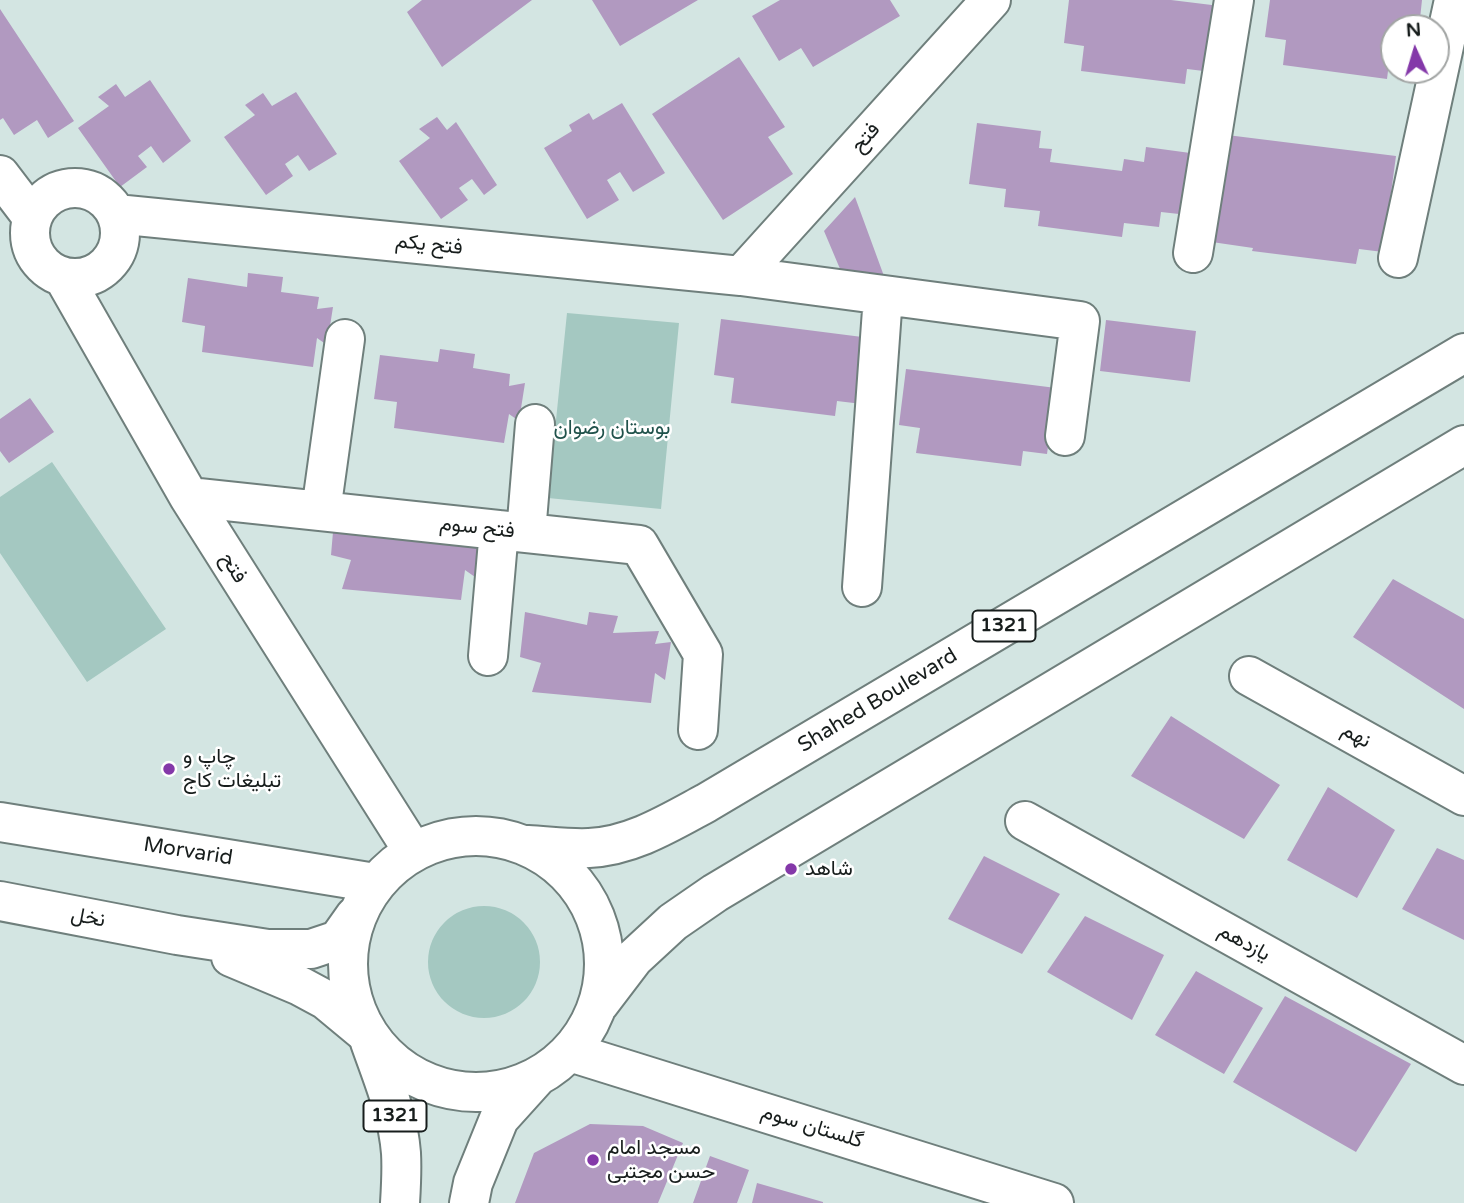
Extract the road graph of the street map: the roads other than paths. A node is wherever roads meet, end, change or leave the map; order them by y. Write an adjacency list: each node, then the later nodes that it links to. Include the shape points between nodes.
1 (991, 0): 9 (street, فتح)
2 (1234, 0): 7 (street)
3 (1454, 0): 8 (street)
4 (0, 175): 6 (street)
5 (116, 215): 6 (street, via 103,198 82,188 52,194); 9 (street, فتح یکم); 10 (street, via 120,242 105,267 79,279)
6 (32, 217): 10 (street, via 29,233 39,262)
7 (1193, 253)
8 (1398, 258)
9 (741, 276): 11 (street, فتح یکم)
10 (64, 278): 17 (street, فتح)
11 (883, 296): 15 (street, فتح یکم, via 1080,321); 20 (street)
12 (345, 339): 18 (street)
13 (1464, 353): 27 (street, Shahed Boulevard / 1321, via 654,830 616,844 588,848)
14 (535, 424): 19 (street)
15 (1065, 436)
16 (1464, 445): 33 (street, via 715,893 673,922 634,958)
17 (189, 497): 18 (street, فتح سوم); 28 (street, فتح)
18 (321, 511): 19 (street, فتح سوم)
19 (512, 532): 21 (street); 23 (street, فتح سوم, via 639,545 704,654)
20 (862, 587)
21 (488, 656)
22 (1249, 677): 24 (street, نهم)
23 (698, 730)
24 (1464, 796)
25 (1025, 821): 36 (street, یازدهم)
26 (0, 822): 29 (street, Morvarid)
27 (528, 845): 28 (street, via 490,836 450,837); 33 (street, via 561,866 585,894 601,929 605,967)
28 (413, 851): 29 (street)
29 (375, 883): 31 (street)
30 (0, 901): 32 (street, نخل)
31 (355, 916): 32 (street, via 338,940 311,949 268,949); 34 (street, via 347,956 351,996)
32 (177, 935): 34 (street, via 300,986 326,1000)
33 (599, 1004): 35 (street)
34 (367, 1034): 37 (street, via 407,1073 438,1087 471,1092 505,1089); 38 (street, 1321, via 398,1127)
35 (570, 1052): 37 (street); 40 (street, گلستان سوم)
36 (1464, 1065)
37 (537, 1077): 39 (street, via 499,1119)
38 (400, 1203)
39 (469, 1203)
40 (1054, 1203)

